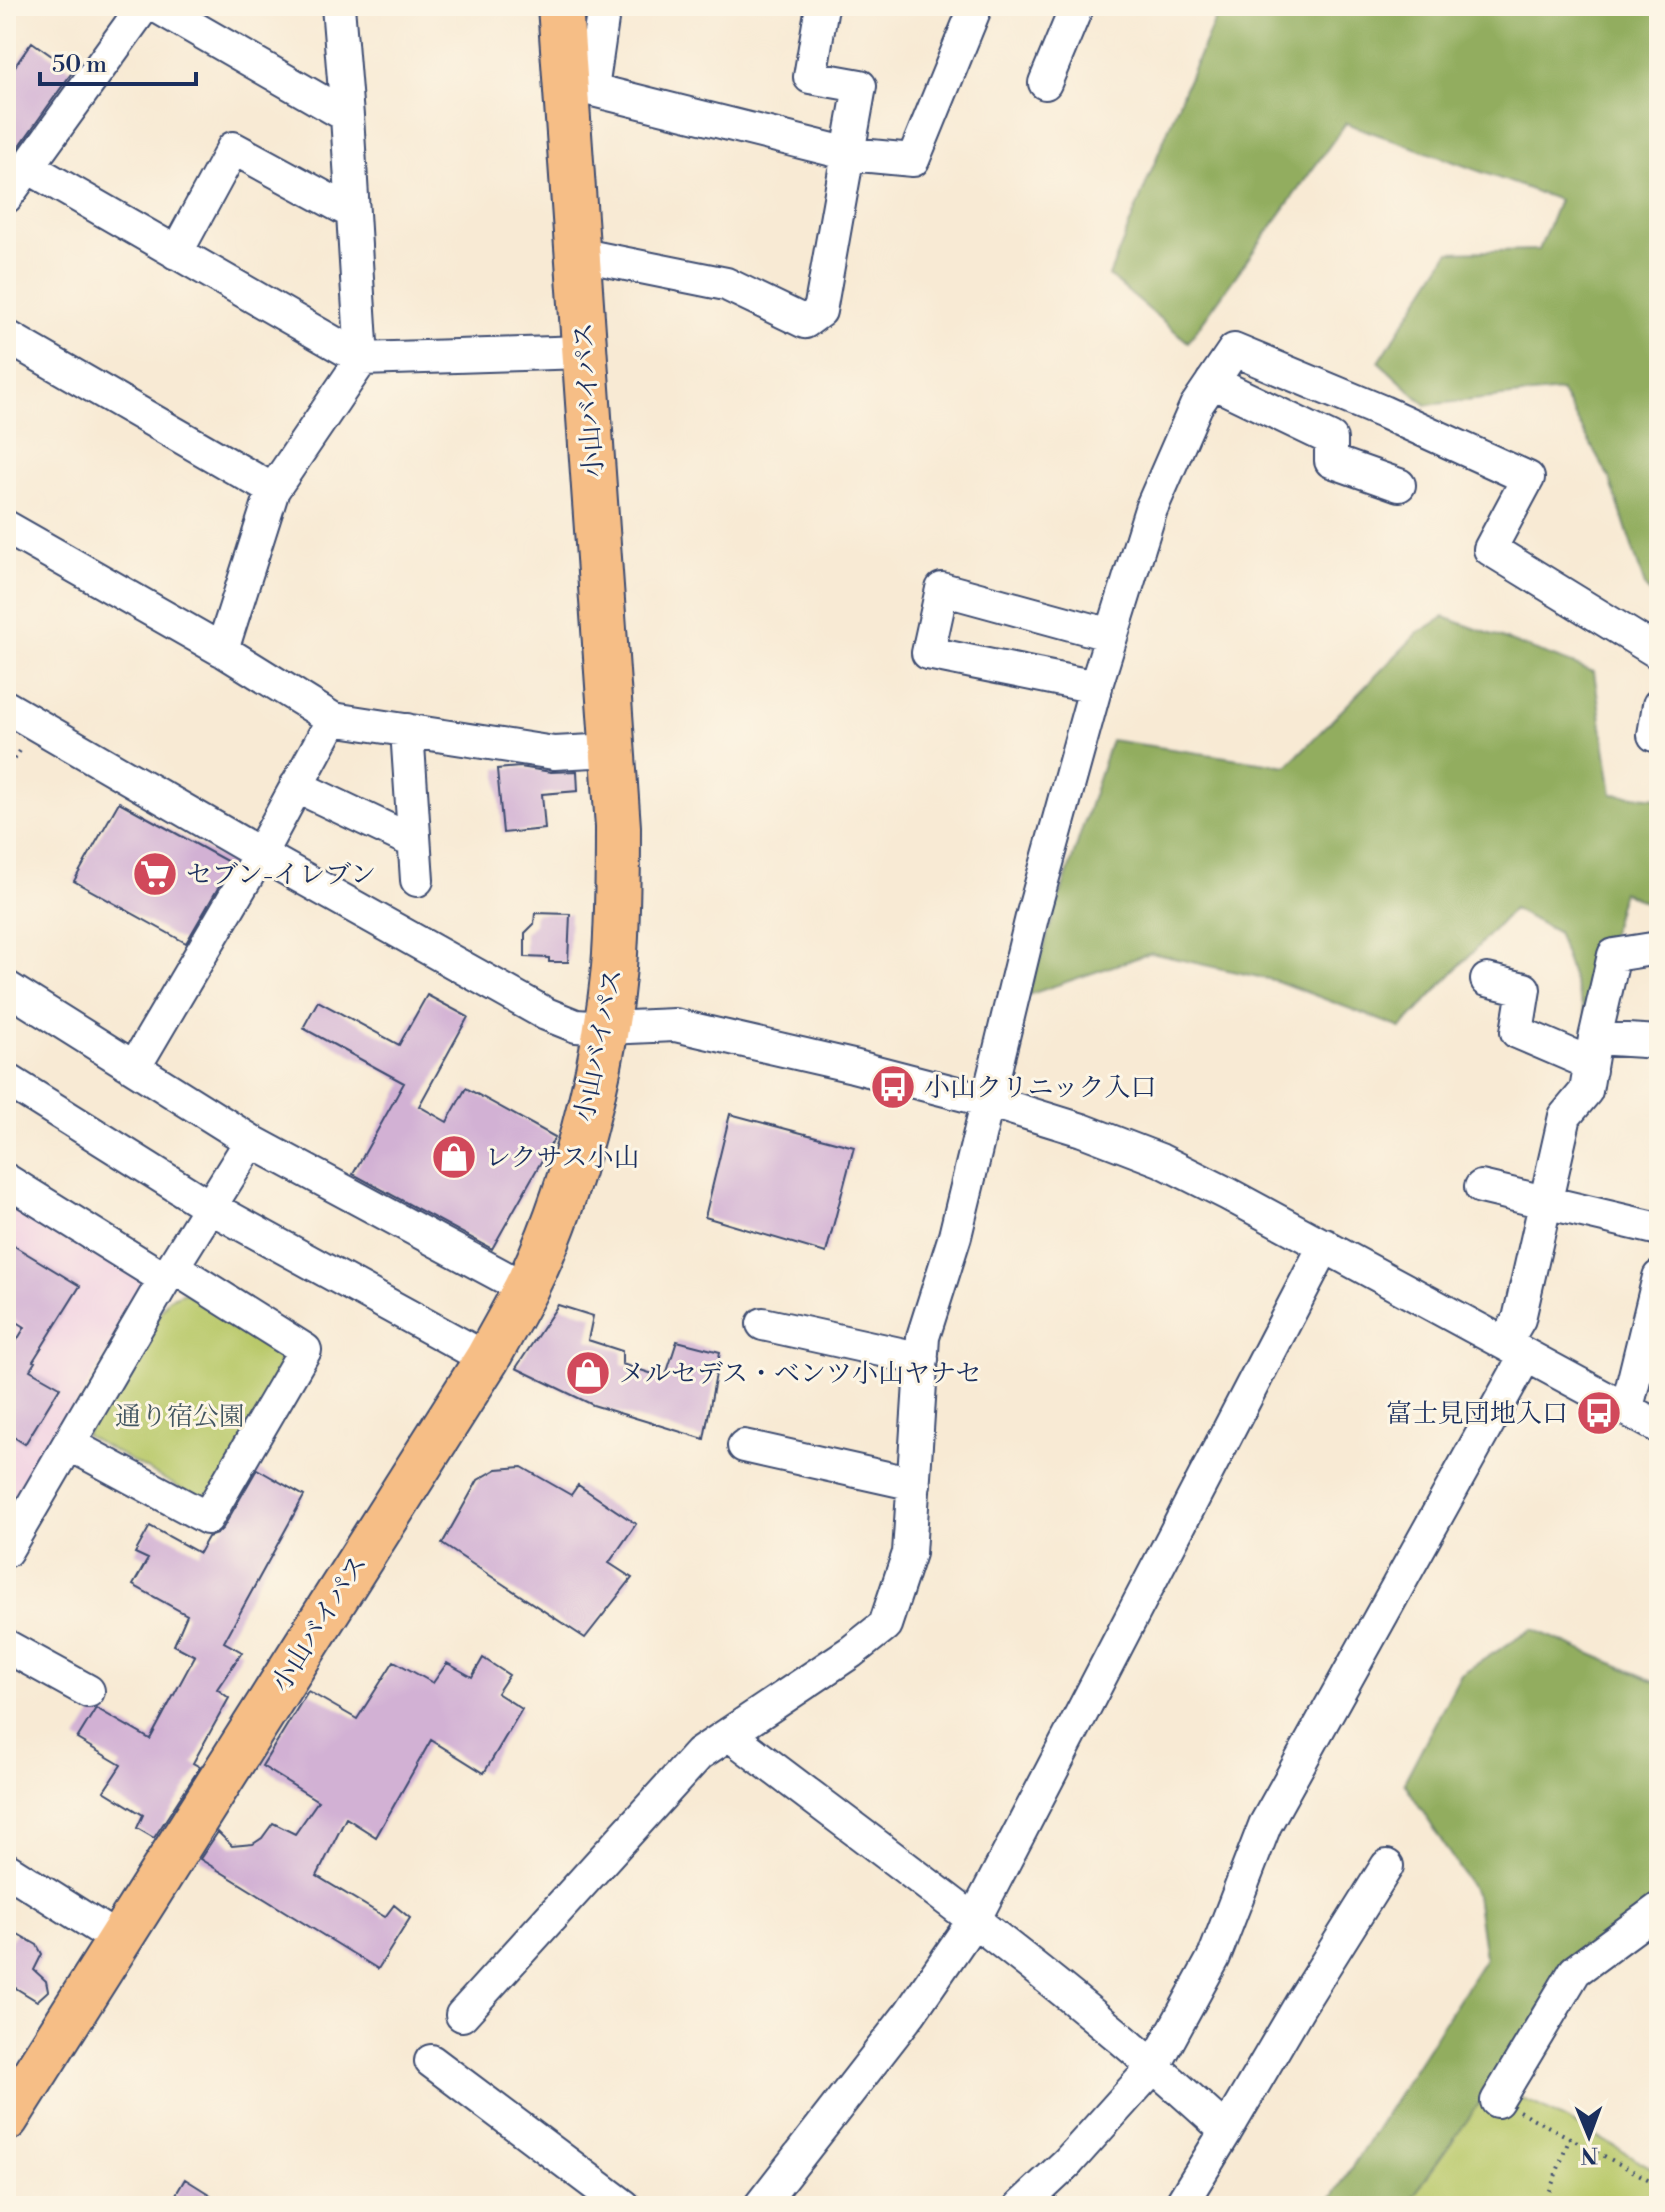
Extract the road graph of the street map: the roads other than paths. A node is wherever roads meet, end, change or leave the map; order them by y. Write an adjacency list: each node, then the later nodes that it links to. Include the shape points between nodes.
1 (144, 6): 13 (street)
2 (156, 6): 11 (street)
3 (338, 6): 11 (street)
4 (560, 6): 10 (highway, 小山バイパス)
5 (604, 6): 10 (street)
6 (822, 6): 12 (street, via 810,77 860,86)
7 (976, 6): 12 (street, via 913,160)
8 (1077, 6): 9 (street)
9 (1045, 83)
10 (579, 86): 12 (street); 17 (highway, 小山バイパス)
11 (347, 116): 15 (street)
12 (849, 154): 17 (street, via 820,311 805,322 726,284)
13 (28, 167): 14 (street); 16 (street)
14 (6, 197)
15 (353, 213): 16 (street, via 233,148); 20 (street)
16 (176, 253): 20 (street)
17 (577, 254): 19 (highway, 小山バイパス)
18 (6, 336): 23 (street)
19 (584, 352): 20 (street); 34 (highway, 小山バイパス)
20 (362, 359): 23 (street)
21 (1212, 382): 22 (street, via 1331,439 1331,461); 25 (street, via 1196,406 1151,509); 27 (street, via 1234,350 1528,478 1490,549)
22 (1399, 485)
23 (273, 490): 26 (street)
24 (6, 527): 26 (street)
25 (1111, 635): 28 (street); 28 (street, via 942,589 928,653)
26 (222, 650): 31 (street)
27 (1659, 653)
28 (1096, 687): 48 (street)
29 (1659, 705): 33 (street, via 1654,735)
30 (6, 707): 37 (street)
31 (333, 719): 32 (street); 35 (street)
32 (407, 730): 34 (street, via 554,753); 36 (street)
33 (1659, 735)
34 (613, 750): 42 (highway, 小山バイパス, via 618,901)
35 (296, 786): 36 (street); 37 (street)
36 (414, 842): 38 (street)
37 (260, 854): 42 (street, via 546,1014 576,1026); 45 (street)
38 (417, 880)
39 (1652, 949): 43 (street, via 1614,955)
40 (1487, 980): 46 (street, via 1524,989 1517,1032 1580,1059)
41 (6, 987): 45 (street)
42 (606, 1028): 48 (street, via 675,1025); 58 (highway, 小山バイパス, via 584,1128)
43 (1595, 1038): 44 (street); 46 (street)
44 (1659, 1042)
45 (135, 1066): 49 (street)
46 (1590, 1070): 52 (street, via 1586,1091 1565,1116)
47 (6, 1079): 53 (street)
48 (988, 1101): 55 (street, via 1160,1160); 62 (street, via 955,1236 923,1337)
49 (251, 1141): 53 (street); 58 (street)
50 (6, 1180): 56 (street)
51 (1481, 1187): 52 (street)
52 (1546, 1202): 54 (street); 60 (street)
53 (210, 1207): 56 (street); 61 (street)
54 (1659, 1229)
55 (1325, 1245): 60 (street); 75 (street)
56 (169, 1273): 65 (street); 65 (street, via 305,1350 207,1518)
57 (1659, 1277): 63 (street)
58 (526, 1289): 61 (highway, 小山バイパス)
59 (763, 1324): 62 (street)
60 (1516, 1349): 63 (street); 79 (street, via 1265,1825 1214,1957)
61 (487, 1359): 76 (highway, 小山バイパス)
62 (922, 1359): 67 (street)
63 (1627, 1408): 64 (street)
64 (1659, 1427)
65 (69, 1444): 68 (street)
66 (744, 1446): 67 (street)
67 (914, 1484): 71 (street, via 909,1553 885,1625)
68 (6, 1551)
69 (6, 1646): 70 (street)
70 (88, 1691)
71 (730, 1735): 75 (street); 77 (street, via 699,1754)
72 (1387, 1866): 82 (street)
73 (6, 1869): 76 (street)
74 (1659, 1909): 80 (street, via 1575,1971)
75 (974, 1920): 79 (street); 83 (street)
76 (120, 1941): 81 (highway, 小山バイパス)
77 (462, 2015)
78 (431, 2061): 84 (street)
79 (1155, 2065): 82 (street); 85 (street)
80 (1497, 2101)
81 (6, 2119)
82 (1226, 2131): 86 (street)
83 (767, 2204)
84 (624, 2206)
85 (1021, 2206)
86 (1180, 2206)

